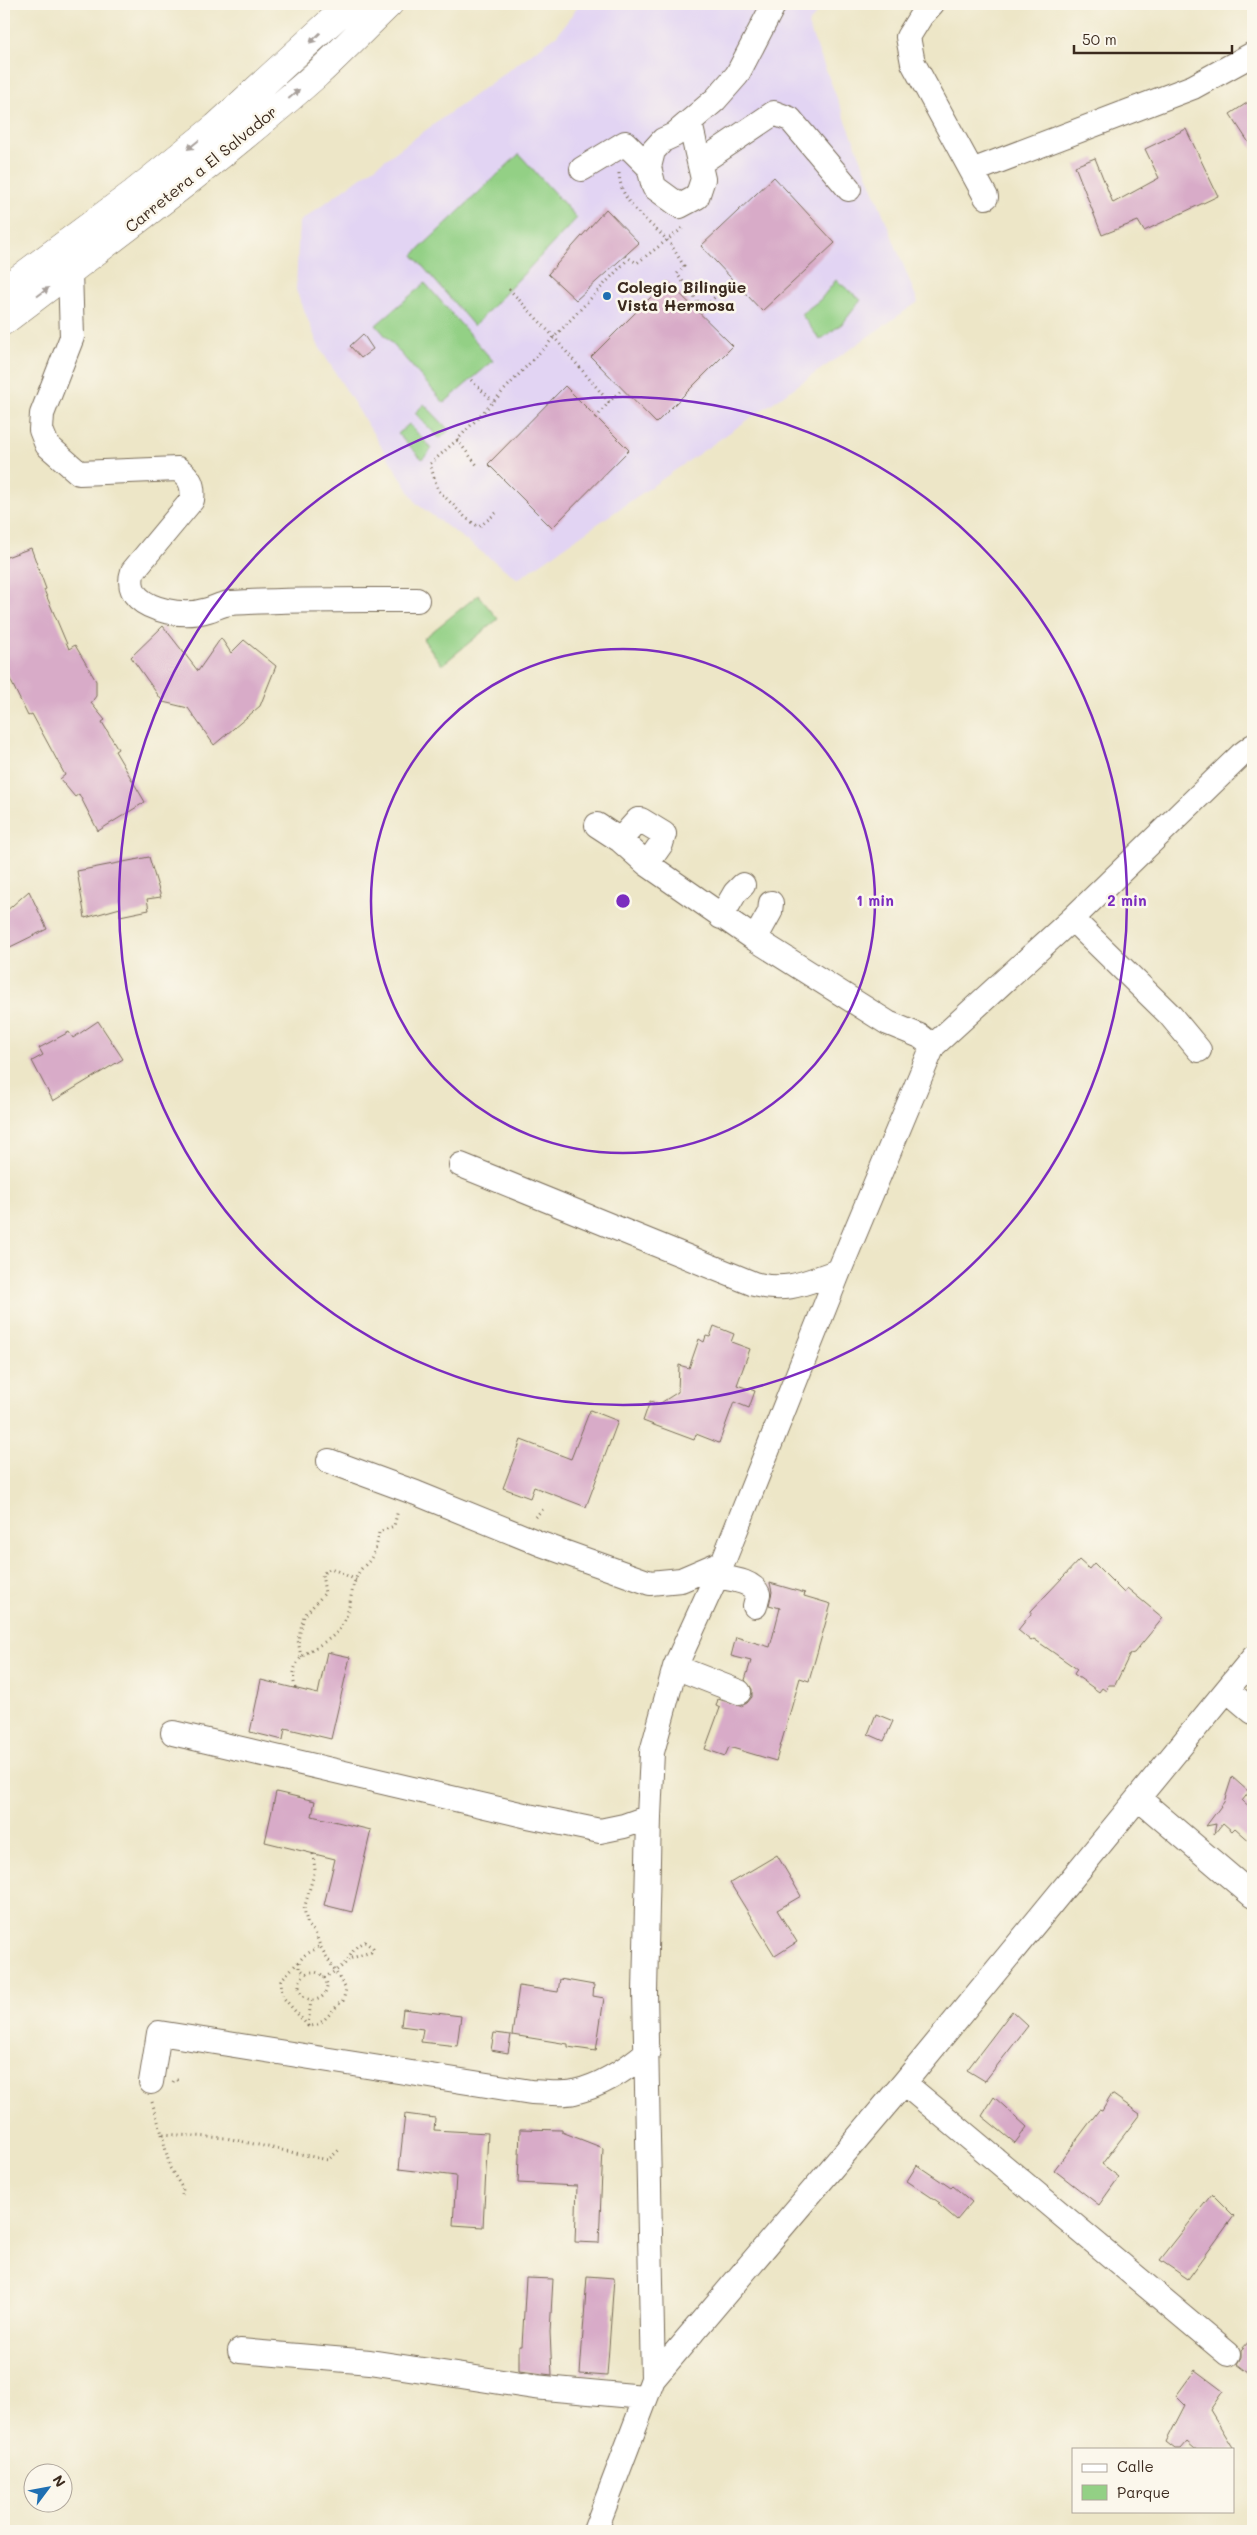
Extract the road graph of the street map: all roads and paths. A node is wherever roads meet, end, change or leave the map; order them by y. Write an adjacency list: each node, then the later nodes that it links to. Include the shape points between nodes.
1 (350, 4): 17 (highway, Carretera a El Salvador, one-way to 17, via 216,127)
2 (389, 4): 15 (highway, Carretera a El Salvador, one-way to 2, via 256,126 317,74)
3 (774, 4): 6 (street, via 737,75)
4 (932, 4): 10 (street, via 908,37 912,63)
5 (1253, 54): 10 (street, via 1193,87)
6 (690, 122): 7 (street); 8 (street, via 653,151)
7 (700, 163): 8 (street, via 703,179 697,197 680,206 654,188); 11 (street, via 774,113 783,114)
8 (649, 167): 9 (street, via 626,143)
9 (582, 169)
10 (972, 171): 12 (street)
11 (849, 189)
12 (986, 197)
13 (667, 240): 19 (path, via 684,266 677,274)
14 (628, 259): 22 (path)
15 (70, 271): 21 (highway, Carretera a El Salvador, one-way to 15); 31 (street, via 72,338 42,414 41,430 46,445 79,473 178,469 191,481 192,500 133,571 131,591 137,599 166,611 185,613 226,604 320,599)
16 (732, 280): 19 (path)
17 (4, 290)
18 (509, 290): 22 (path)
19 (703, 308): 20 (path)
20 (699, 312)
21 (4, 321)
22 (553, 336): 25 (path); 26 (path)
23 (471, 380): 25 (path)
24 (622, 389): 26 (path)
25 (493, 401): 28 (path)
26 (609, 402): 27 (path)
27 (596, 418)
28 (457, 440): 29 (path); 30 (path, via 430,464 438,490 479,527)
29 (477, 465)
30 (496, 513)
31 (418, 600)
32 (1253, 746): 39 (street)
33 (597, 825): 34 (street)
34 (620, 840): 35 (street); 35 (street, via 638,820 664,834)
35 (647, 864): 38 (street)
36 (743, 885): 38 (street)
37 (771, 903): 40 (street, via 770,912)
38 (721, 917): 40 (street)
39 (1072, 919): 41 (street); 42 (street, via 1135,965)
40 (755, 940): 41 (street, via 888,1023 920,1036)
41 (934, 1046): 44 (street)
42 (1199, 1050)
43 (461, 1165): 44 (street, via 754,1284 773,1289 794,1286)
44 (839, 1271): 47 (street)
45 (329, 1461): 46 (street)
46 (403, 1488): 47 (street, via 541,1544 650,1583 681,1580); 48 (path, via 394,1526 378,1532 378,1543 370,1561)
47 (719, 1569): 49 (street, via 756,1588); 52 (street)
48 (356, 1580): 50 (path, via 347,1618 340,1629); 50 (path, via 331,1568 322,1574 325,1593 304,1616 298,1640)
49 (755, 1606)
50 (301, 1657): 53 (path, via 296,1661 292,1676)
51 (1253, 1658): 54 (street)
52 (674, 1667): 55 (street); 59 (street, via 652,1752)
53 (295, 1688)
54 (1226, 1690): 56 (street); 58 (street)
55 (739, 1692)
56 (1253, 1712)
57 (173, 1733): 59 (street, via 600,1831)
58 (1138, 1798): 61 (street); 72 (street)
59 (649, 1817): 70 (street, via 645,1992)
60 (313, 1854): 62 (path, via 315,1870 304,1909 308,1926 315,1932)
61 (1253, 1896)
62 (320, 1946): 64 (path); 65 (path)
63 (349, 1959): 63 (path, via 360,1944 365,1942 373,1948 371,1952); 65 (path)
64 (299, 1961): 66 (path, via 299,1968); 69 (path, via 281,1980 282,1996)
65 (335, 1971): 67 (path); 69 (path, via 346,1989 343,2001 314,2026)
66 (306, 1974): 67 (path, via 312,1972); 68 (path, via 299,1989 305,1998)
67 (324, 1978): 68 (path, via 326,1991 323,1996)
68 (311, 2000): 69 (path)
69 (308, 2026)
70 (648, 2051): 71 (street, via 630,2066 573,2093 531,2092 159,2033); 78 (street)
71 (151, 2082): 73 (path, via 148,2090)
72 (904, 2083): 77 (street); 78 (street)
73 (162, 2134): 74 (path, via 226,2138 328,2160); 75 (path, via 170,2168 183,2189)
74 (339, 2150)
75 (182, 2195)
76 (240, 2351): 78 (street, via 370,2362 534,2387)
77 (1228, 2354)
78 (648, 2388): 79 (street)
79 (595, 2531)

